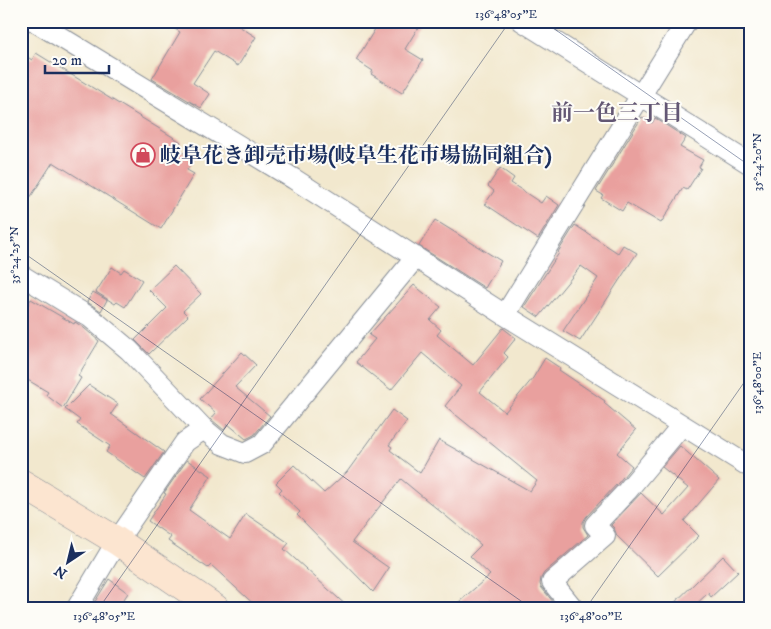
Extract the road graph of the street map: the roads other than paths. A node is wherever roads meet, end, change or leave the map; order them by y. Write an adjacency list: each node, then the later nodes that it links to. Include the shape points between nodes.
1 (34, 21): 6 (street)
2 (522, 21): 4 (street)
3 (687, 21): 4 (street)
4 (640, 96): 5 (street); 8 (street)
5 (750, 164)
6 (416, 257): 8 (street); 10 (street, via 262,444 245,453 222,444)
7 (21, 275): 10 (street, via 91,318 129,350)
8 (505, 315): 9 (street)
9 (682, 425): 11 (street); 16 (street, via 595,525 605,536 552,582)
10 (204, 429): 13 (street, via 185,442)
11 (750, 467)
12 (21, 483): 13 (main road)
13 (117, 541): 14 (street); 15 (main road)
14 (77, 608)
15 (215, 608)
16 (573, 608)

